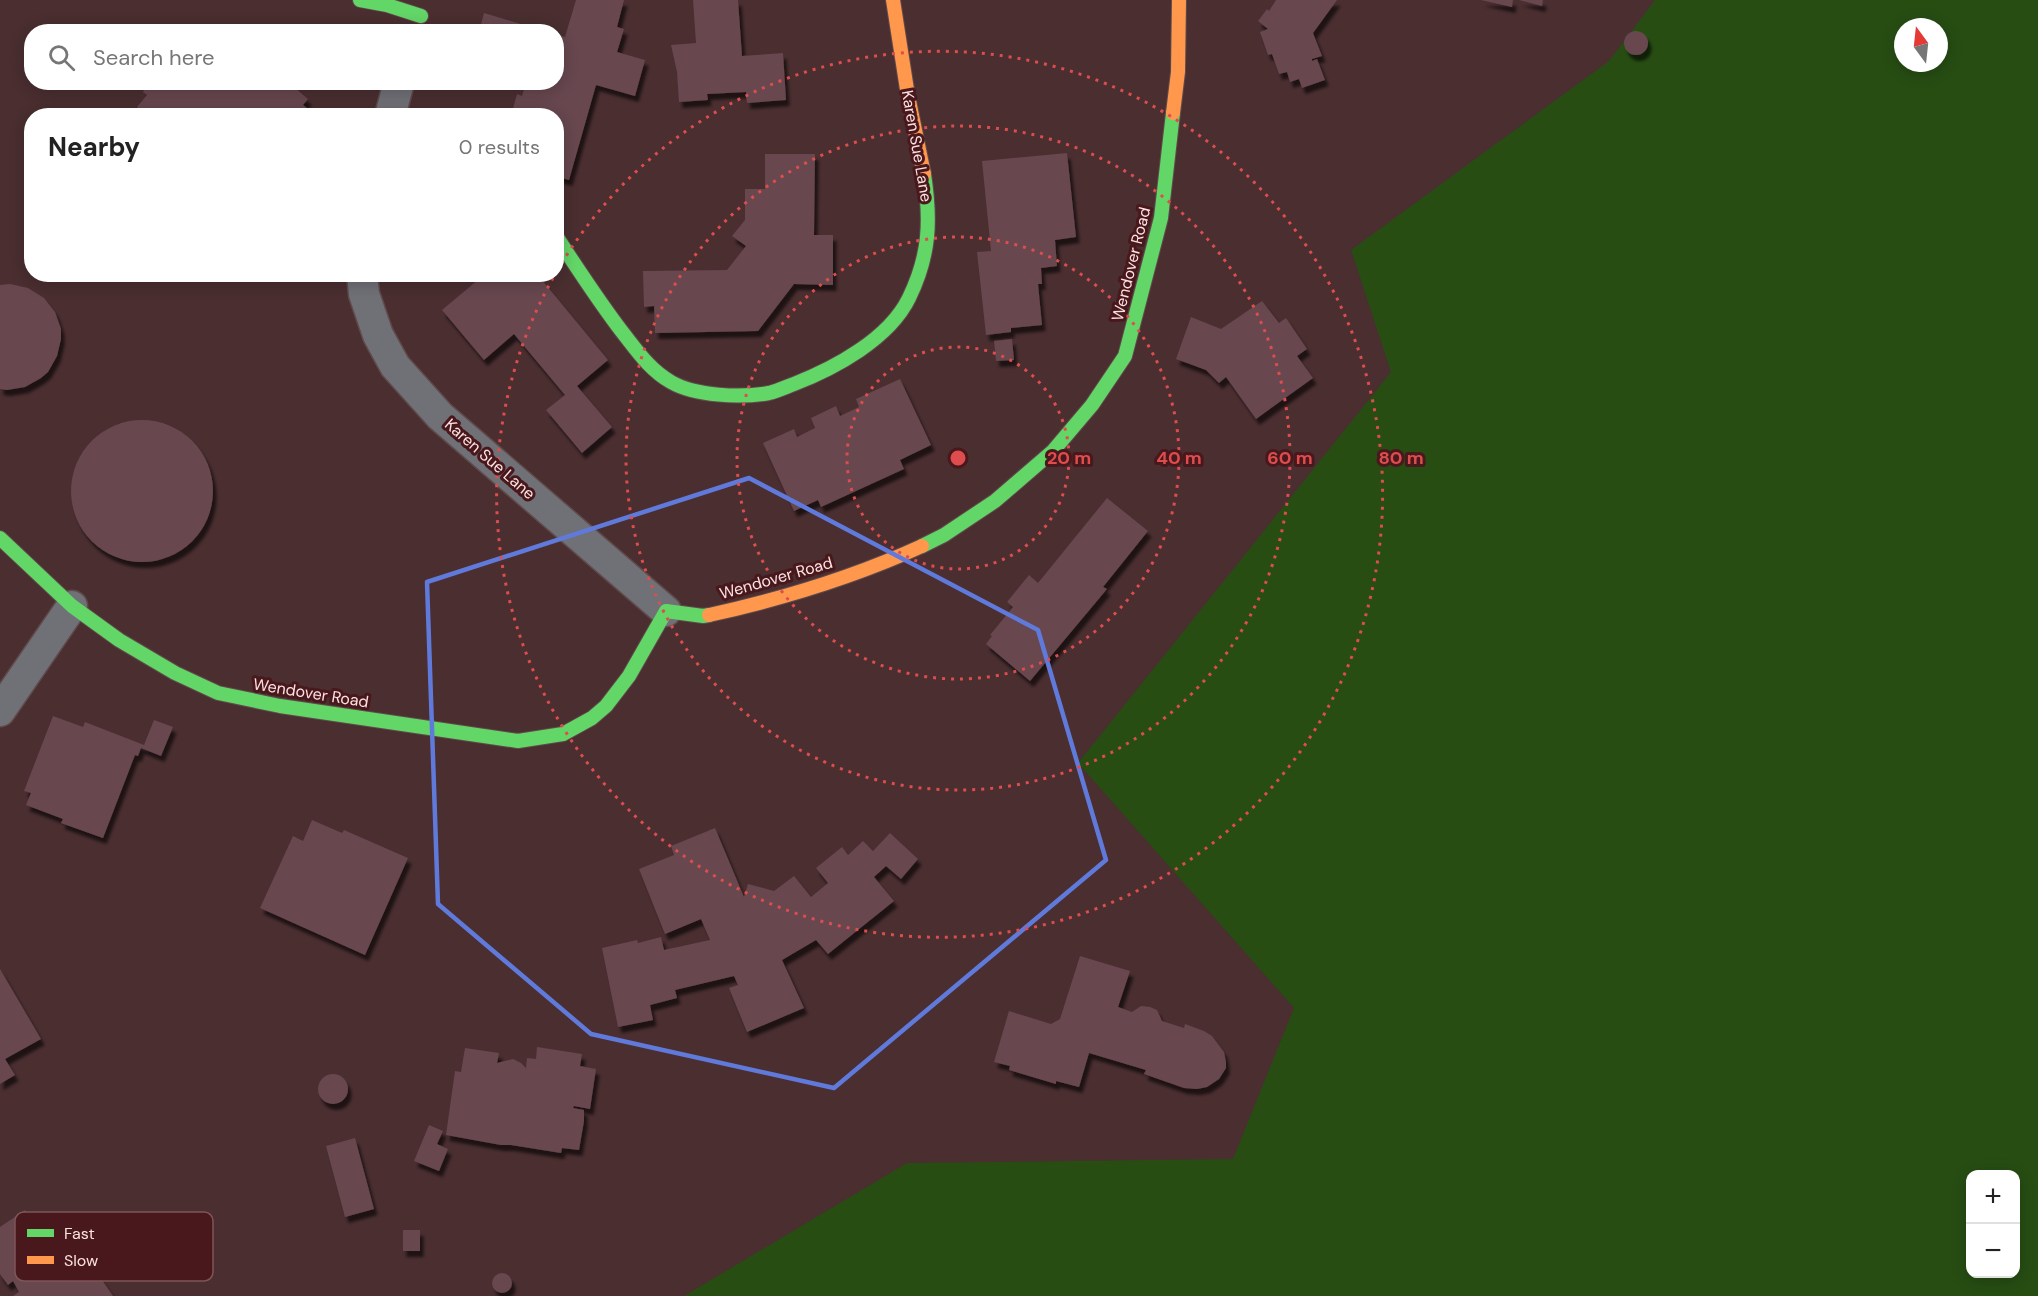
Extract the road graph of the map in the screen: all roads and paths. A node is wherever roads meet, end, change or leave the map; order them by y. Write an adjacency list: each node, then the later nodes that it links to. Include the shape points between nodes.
1 (360, 0): 4 (street)
2 (893, 0): 7 (street, Karen Sue Lane, via 923,163 929,231 920,271 908,300 890,325 867,345 835,365 770,393 703,393 672,383 649,367)
3 (1179, 0): 11 (street, Wendover Road, via 1178,72 1161,218 1125,356 1092,405 1053,451 995,501 935,539 889,561 768,602 703,616)
4 (421, 16)
5 (397, 90): 6 (street)
6 (392, 108)
7 (564, 248)
8 (363, 282): 11 (street, Karen Sue Lane, via 378,335 395,366 440,416)
9 (0, 538): 10 (street, Wendover Road)
10 (72, 606): 11 (street, Wendover Road, via 119,640 218,693 280,706 518,741 548,739 577,728 602,710 630,675); 12 (street)
11 (666, 611)
12 (0, 711)

